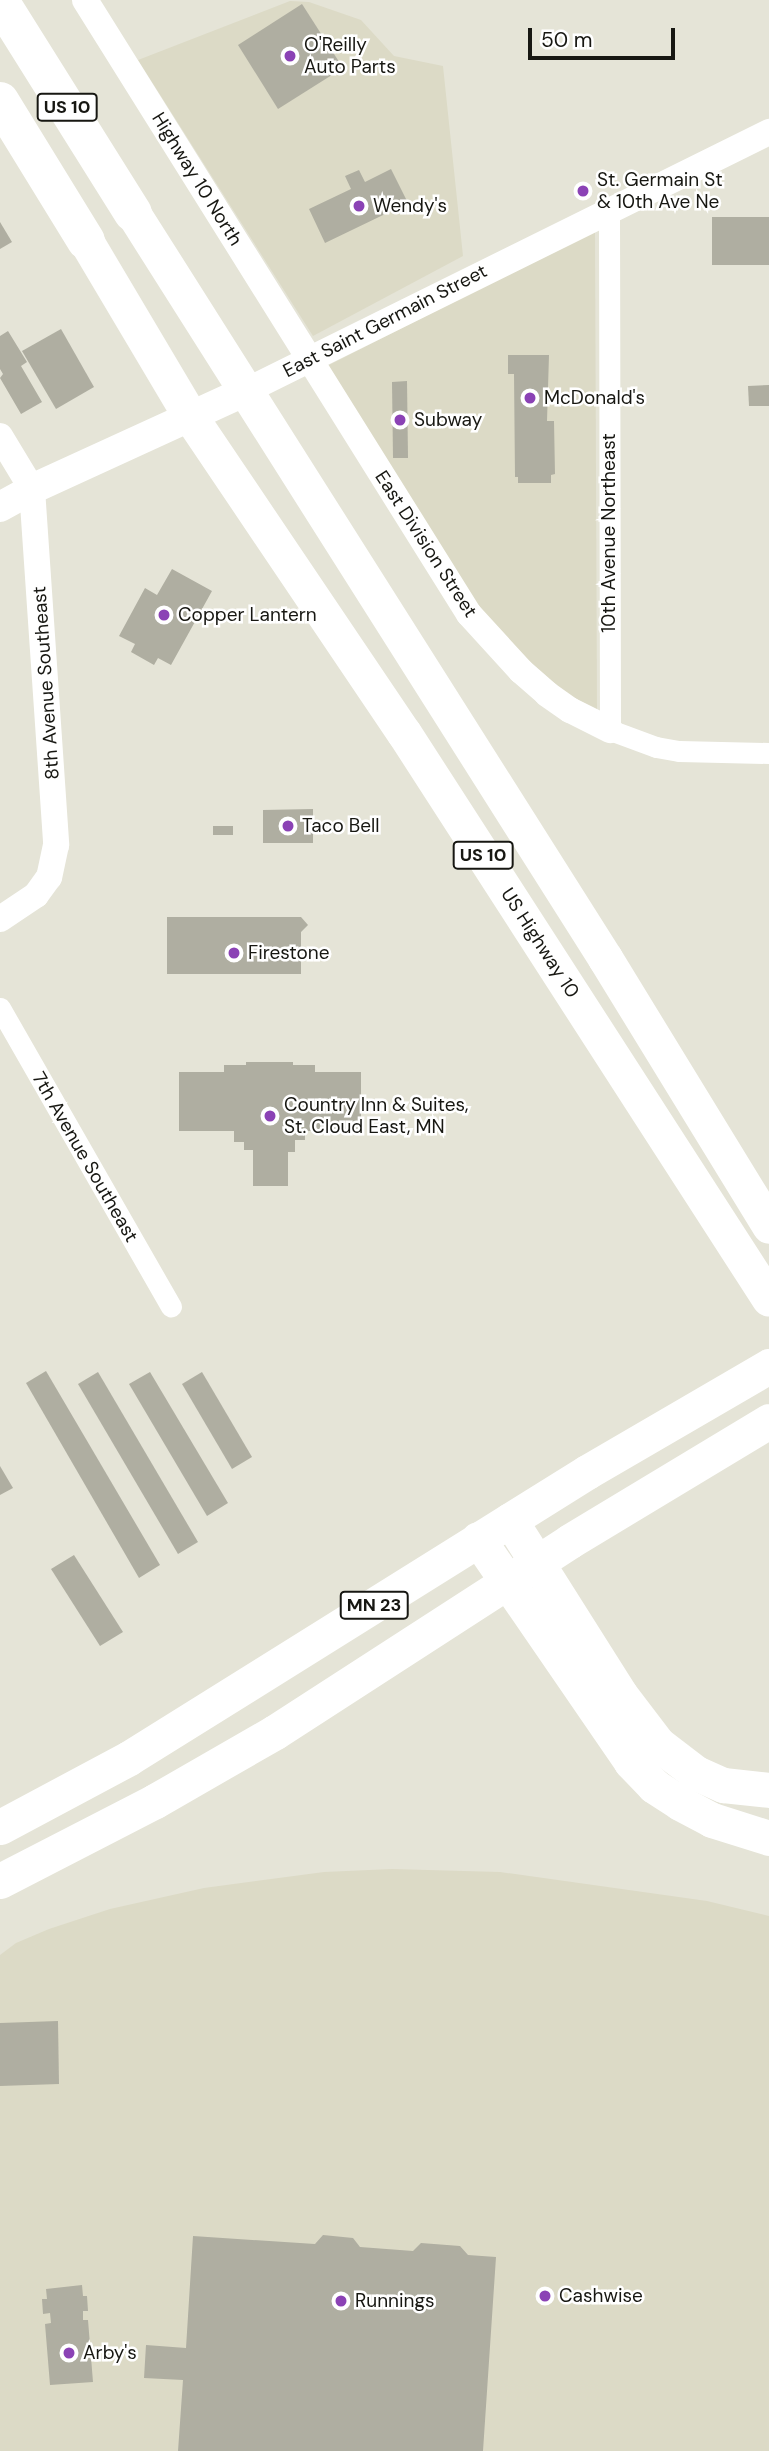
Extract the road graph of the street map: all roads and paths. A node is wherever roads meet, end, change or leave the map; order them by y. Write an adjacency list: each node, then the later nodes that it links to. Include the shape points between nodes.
1 (85, 0): 8 (street, Highway 10 North)
2 (0, 1): 6 (highway, US 10)
3 (0, 101): 7 (highway, US 10)
4 (769, 132): 5 (street, East Saint Germain Street)
5 (609, 209): 8 (street, East Saint Germain Street); 14 (street, 10th Avenue Northeast)
6 (134, 213): 9 (highway, US 10)
7 (86, 242): 10 (highway, US 10)
8 (310, 358): 9 (street, East Saint Germain Street); 14 (street, East Division Street, via 469,614 547,694)
9 (246, 391): 10 (main road, East Saint Germain Street); 18 (highway, US 10)
10 (190, 416): 12 (main road, East Saint Germain Street); 19 (highway, US Highway 10 / US 10, via 404,733)
11 (0, 436): 12 (street)
12 (32, 489): 13 (main road, East Saint Germain Street); 16 (street, 8th Avenue Southeast, via 56,845 49,877 36,895)
13 (0, 507)
14 (610, 730): 15 (street, East Division Street, via 679,751)
15 (769, 753)
16 (0, 919)
17 (0, 1008): 20 (street, 7th Avenue Southeast)
18 (769, 1226)
19 (769, 1299)
20 (171, 1307)
21 (757, 1373): 23 (highway, MN 23)
22 (769, 1421): 25 (highway, MN 23)
23 (510, 1520): 24 (highway, MN 23); 25 (highway)
24 (478, 1539): 26 (highway); 28 (highway, MN 23, via 129,1758)
25 (537, 1563): 26 (highway, MN 23); 27 (highway, via 620,1694 658,1744 687,1768 723,1784)
26 (509, 1582): 29 (highway, via 607,1729 654,1786 712,1820); 30 (highway, MN 23, via 275,1732 155,1801)
27 (769, 1790)
28 (0, 1827)
29 (769, 1838)
30 (0, 1881)

